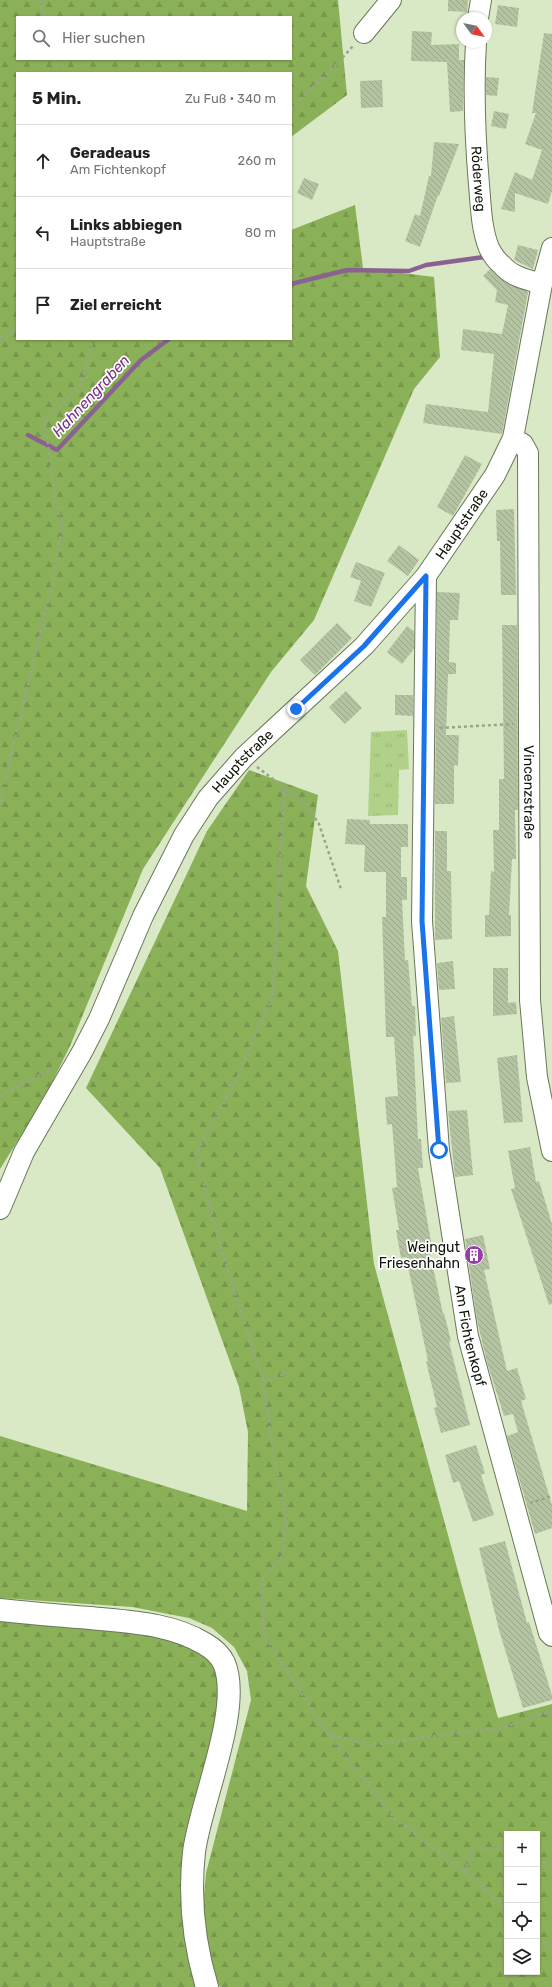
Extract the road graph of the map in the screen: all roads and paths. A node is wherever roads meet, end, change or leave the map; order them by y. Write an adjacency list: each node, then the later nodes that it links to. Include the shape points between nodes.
1 (41, 0): 5 (path)
2 (391, 0): 6 (street)
3 (481, 0): 4 (street)
4 (479, 12)
5 (44, 16)
6 (364, 33): 10 (path, via 337,64)
7 (476, 48): 12 (street, Röderweg, via 474,124 483,225 490,249 501,265 509,272)
8 (54, 60): 9 (path)
9 (57, 72)
10 (292, 107)
11 (552, 248): 12 (street, Hauptstraße)
12 (542, 284): 16 (street, Hauptstraße)
13 (16, 330): 14 (path)
14 (0, 338)
15 (93, 340): 22 (path, via 81,384 45,422 62,528 53,580)
16 (513, 438): 17 (street, Hauptstraße, via 495,475); 18 (street, Vincenzstraße, via 523,444 528,453)
17 (426, 576): 19 (street, Am Fichtenkopf); 20 (street, Hauptstraße, via 364,646)
18 (530, 723): 19 (path); 26 (street, Vincenzstraße, via 530,1000 537,1078)
19 (425, 729): 31 (street, Am Fichtenkopf, via 422,921 439,1150 468,1336)
20 (244, 757): 21 (path); 27 (street, Hauptstraße, via 208,798 184,835 143,916 99,1019 24,1152)
21 (284, 788): 23 (path, via 306,804 319,824); 29 (path, via 273,995 236,1081 196,1154 220,1244)
22 (0, 802)
23 (341, 889)
24 (55, 1066): 25 (path)
25 (0, 1096)
26 (552, 1151)
27 (0, 1209)
28 (289, 1372): 29 (path)
29 (263, 1381): 35 (path, via 287,1518 281,1559 262,1579 264,1635)
30 (552, 1496): 31 (path)
31 (516, 1507): 33 (street, Am Fichtenkopf)
32 (0, 1610): 43 (main road, via 133,1622 168,1629 205,1644 216,1652 224,1663 229,1684 228,1710 194,1851 192,1889 199,1960)
33 (551, 1638)
34 (552, 1711): 35 (path, via 505,1727 368,1745)
35 (327, 1733): 39 (path, via 394,1818)
36 (504, 1849): 39 (path, via 473,1848)
37 (540, 1861): 38 (path)
38 (552, 1866)
39 (465, 1872): 40 (path)
40 (504, 1906)
41 (540, 1939): 42 (path)
42 (552, 1949)
43 (207, 1987)

